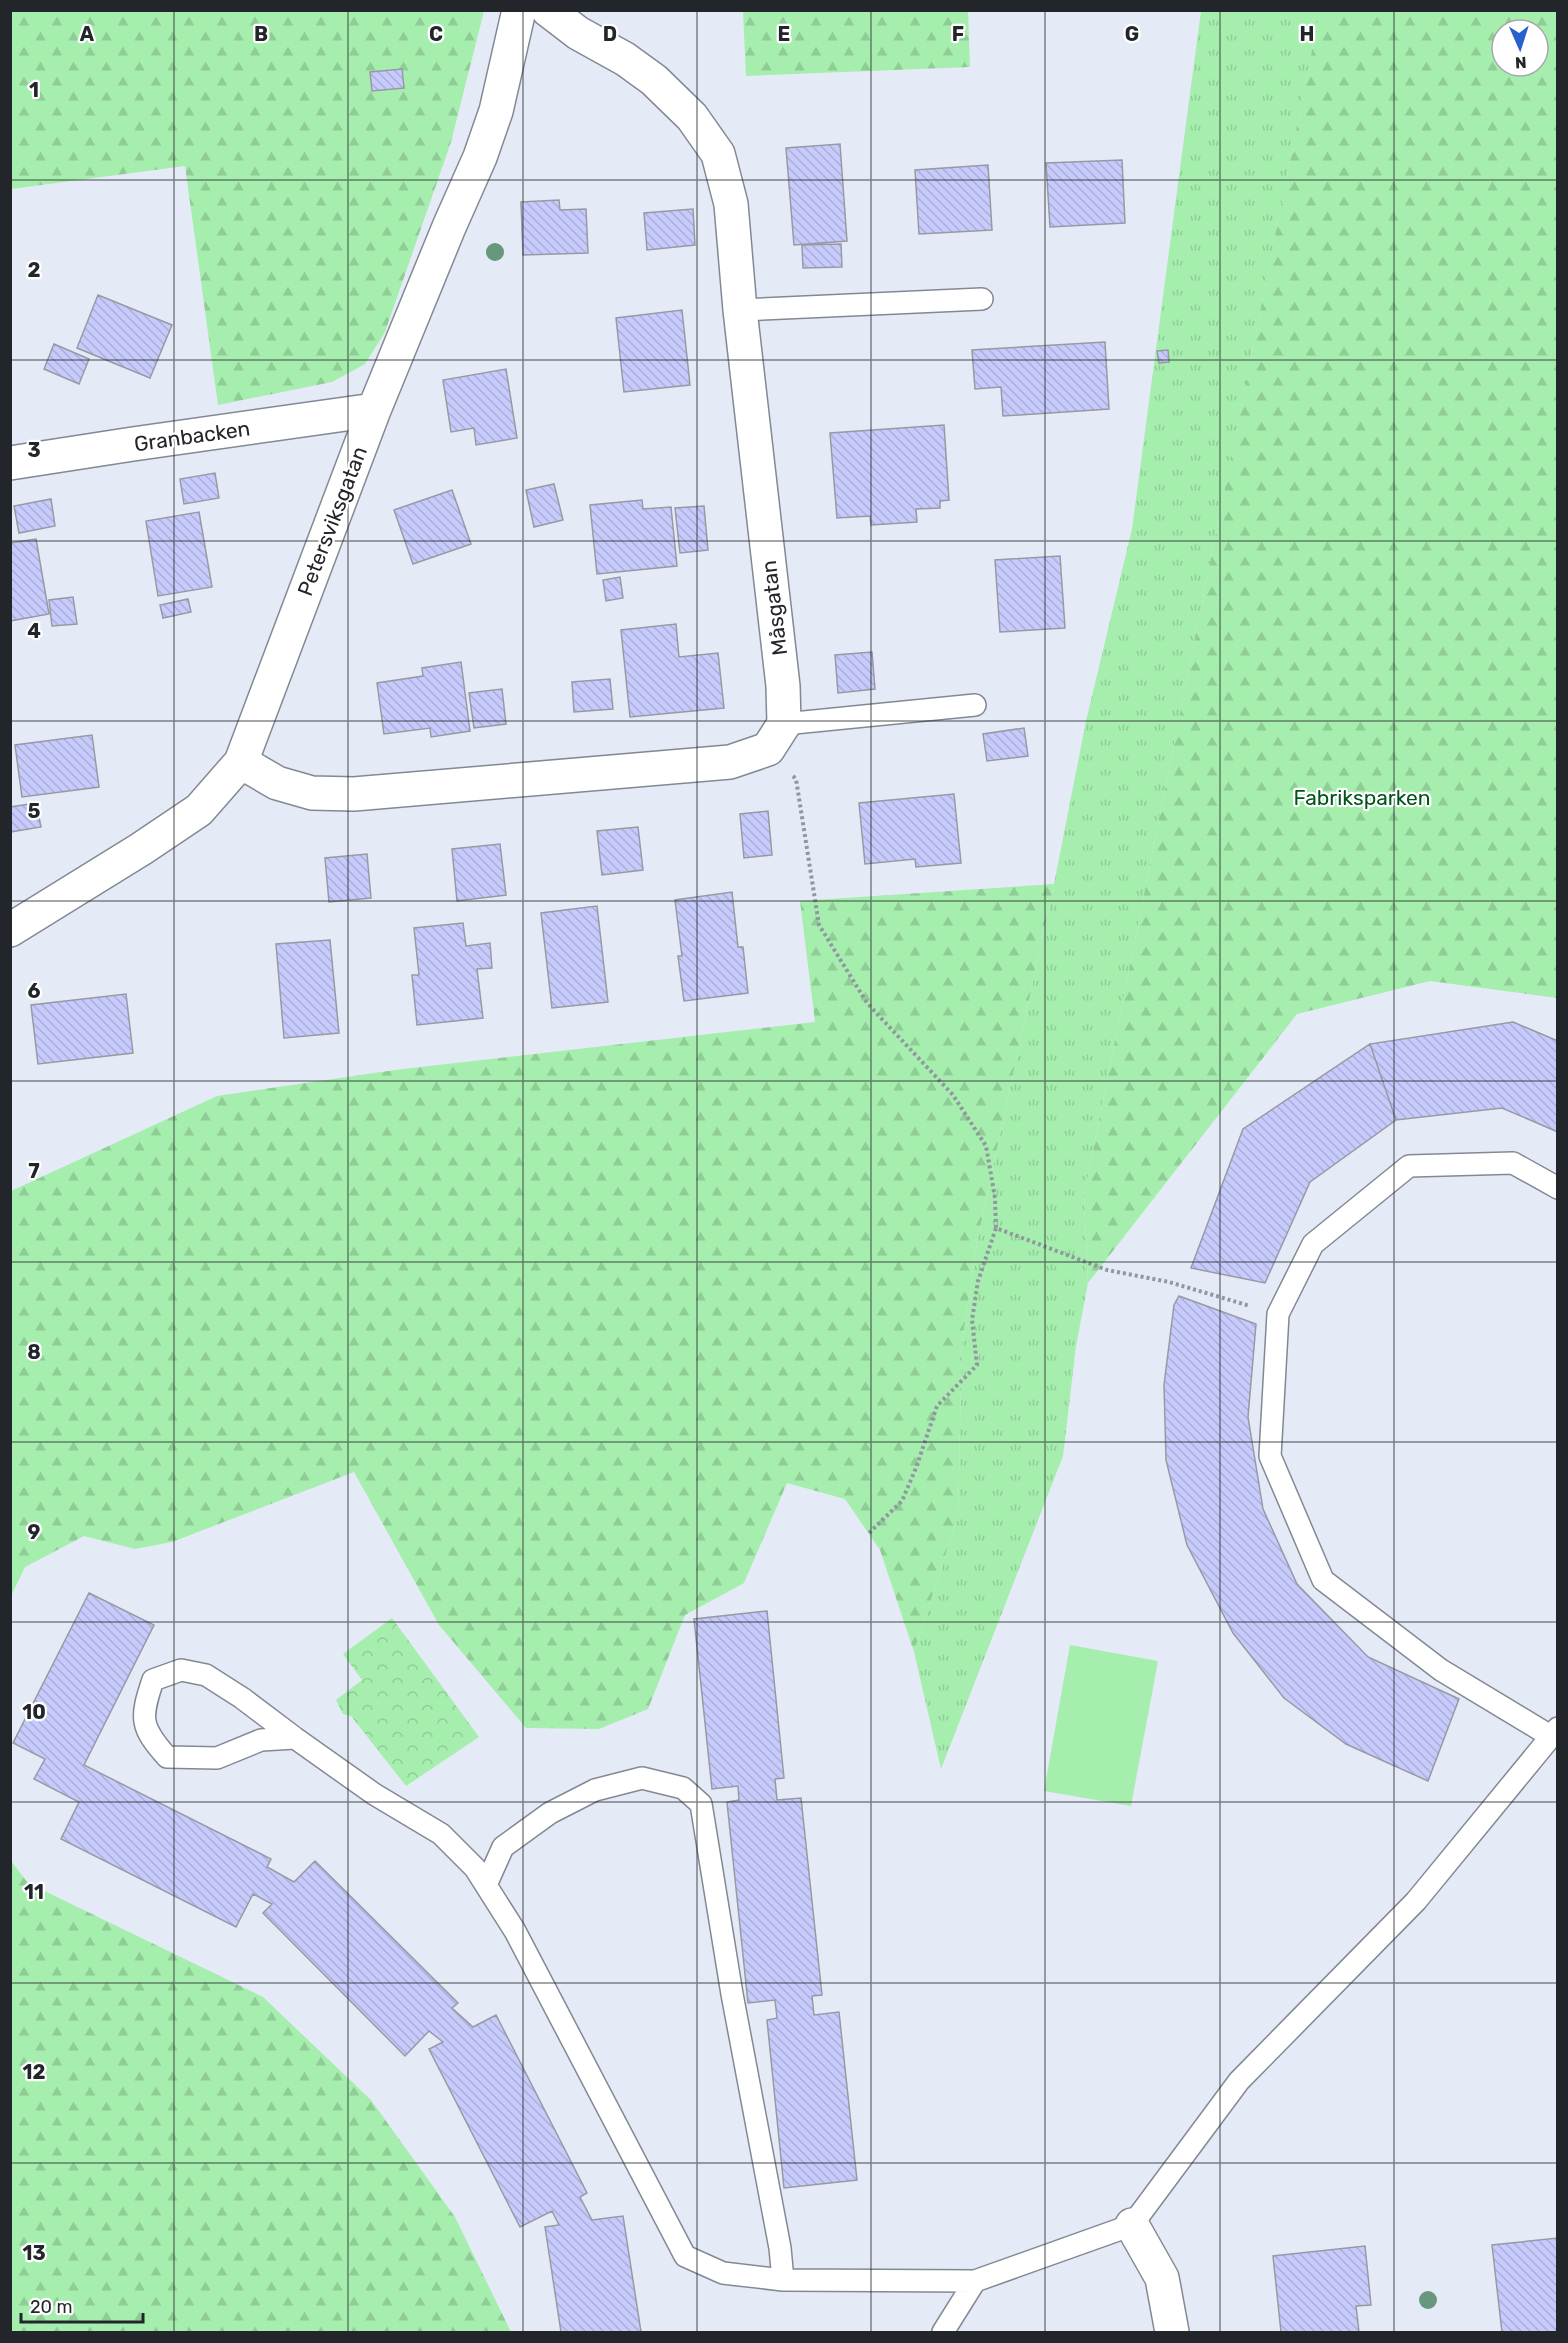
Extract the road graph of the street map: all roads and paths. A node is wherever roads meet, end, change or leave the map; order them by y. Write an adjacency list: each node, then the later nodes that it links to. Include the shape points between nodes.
1 (519, 10): 5 (street, Petersviksgatan, via 496,111 480,157)
2 (548, 10): 4 (street, Måsgatan, via 654,80 692,117 718,154 731,204)
3 (982, 299): 4 (lane)
4 (740, 310): 8 (street, Måsgatan, via 783,686)
5 (374, 410): 6 (street, Granbacken); 9 (street, Petersviksgatan)
6 (10, 463)
7 (975, 705): 8 (lane)
8 (776, 736): 9 (street, via 730,762 354,794 303,791 277,783); 12 (path, via 796,779 819,925 867,1003 953,1095 986,1146)
9 (241, 762): 10 (street, Petersviksgatan, via 199,810)
10 (10, 930)
11 (1557, 1188): 13 (lane, via 1513,1163 1408,1166 1313,1244)
12 (996, 1228): 13 (path, via 1107,1270 1169,1282); 14 (path, via 978,1281 972,1320 977,1365 937,1406 902,1501)
13 (1278, 1314): 15 (lane, via 1270,1456 1323,1580 1441,1670)
14 (869, 1533)
15 (1555, 1733): 18 (lane, via 1416,1901 1239,2081)
16 (295, 1738): 16 (lane, via 206,1675 181,1670 153,1680 143,1710 149,1738 167,1757 217,1758 261,1740); 17 (lane, via 374,1794 441,1834)
17 (486, 1885): 19 (lane, via 521,1941 685,2256 723,2273); 19 (lane, via 503,1847 550,1813 595,1790 642,1778 683,1788 701,1804)
18 (1132, 2225): 20 (lane); 22 (street, via 1162,2278)
19 (783, 2280): 20 (lane)
20 (975, 2281): 21 (lane)
21 (943, 2332)
22 (1172, 2332)

